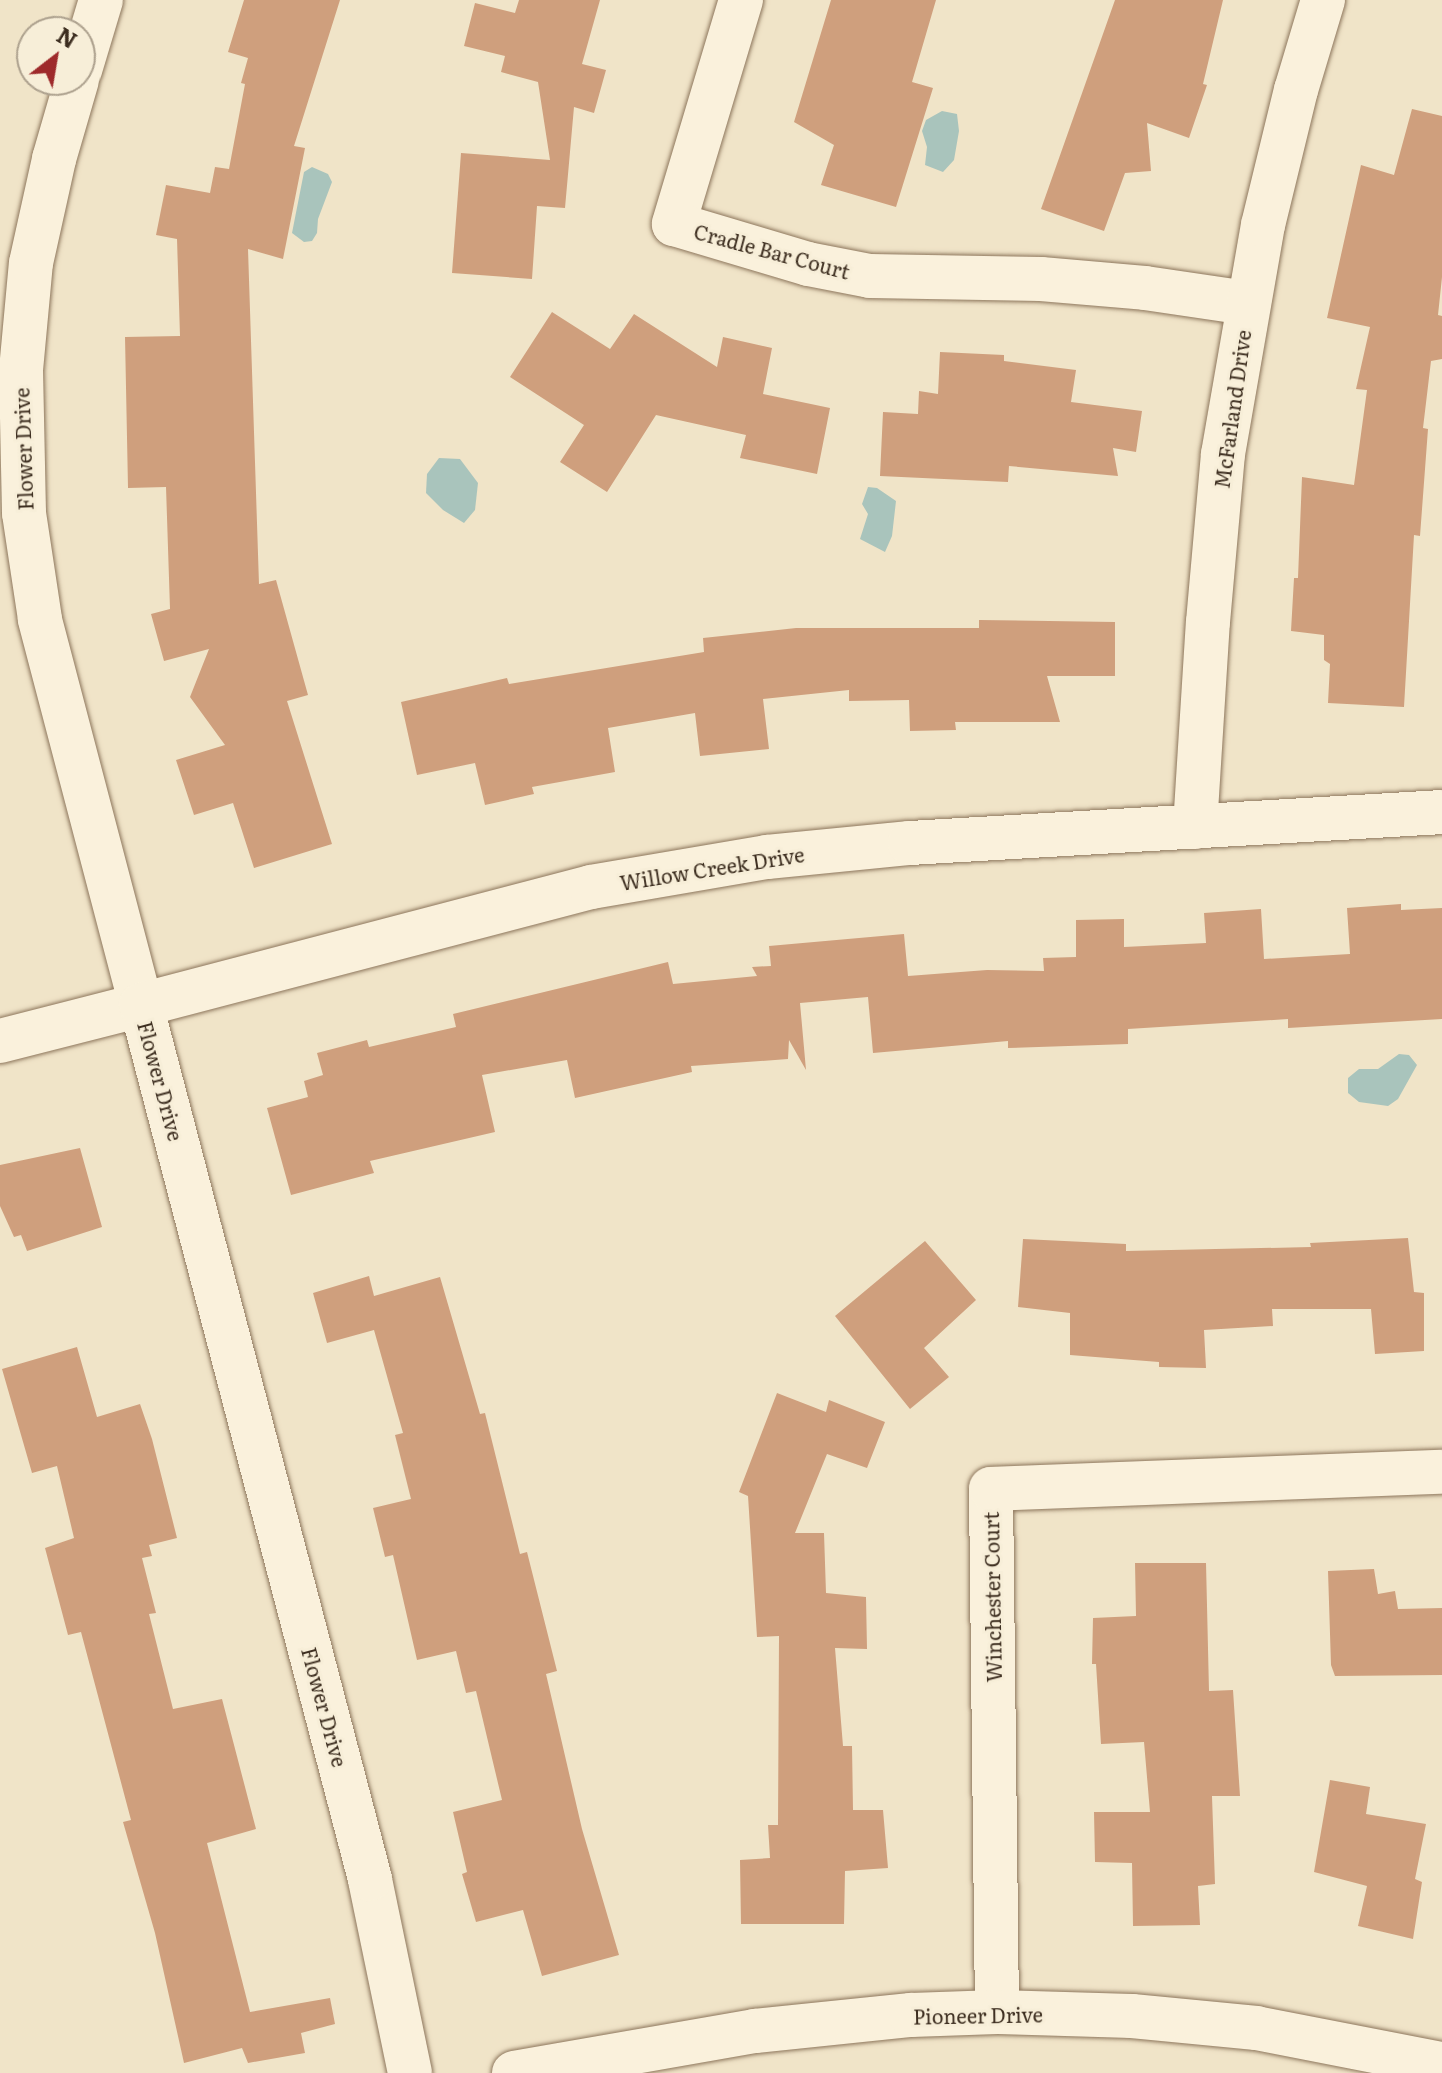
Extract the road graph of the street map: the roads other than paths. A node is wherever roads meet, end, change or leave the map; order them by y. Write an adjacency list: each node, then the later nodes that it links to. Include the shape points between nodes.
1 (741, 0): 4 (street, Cradle Bar Court, via 674,224 808,264 870,276 1041,279)
2 (1323, 0): 4 (street, McFarland Drive, via 1296,90)
3 (72, 96): 5 (street, Flower Drive, via 31,263)
4 (1247, 303): 7 (street, McFarland Drive, via 1223,454)
5 (10, 405): 8 (street, Flower Drive, via 40,619)
6 (1442, 812): 7 (street, Willow Creek Drive)
7 (1195, 827): 8 (street, Willow Creek Drive, via 910,843 753,859 591,887)
8 (141, 1005): 9 (street, Willow Creek Drive); 13 (street, Flower Drive, via 370,1879)
9 (0, 1041)
10 (1442, 1472): 11 (street, Winchester Court, via 991,1489)
11 (997, 2012): 12 (street, Pioneer Drive, via 1132,2016 1256,2028); 14 (street, Pioneer Drive, via 755,2031)
12 (1442, 2064)
13 (410, 2073)
14 (514, 2073)

